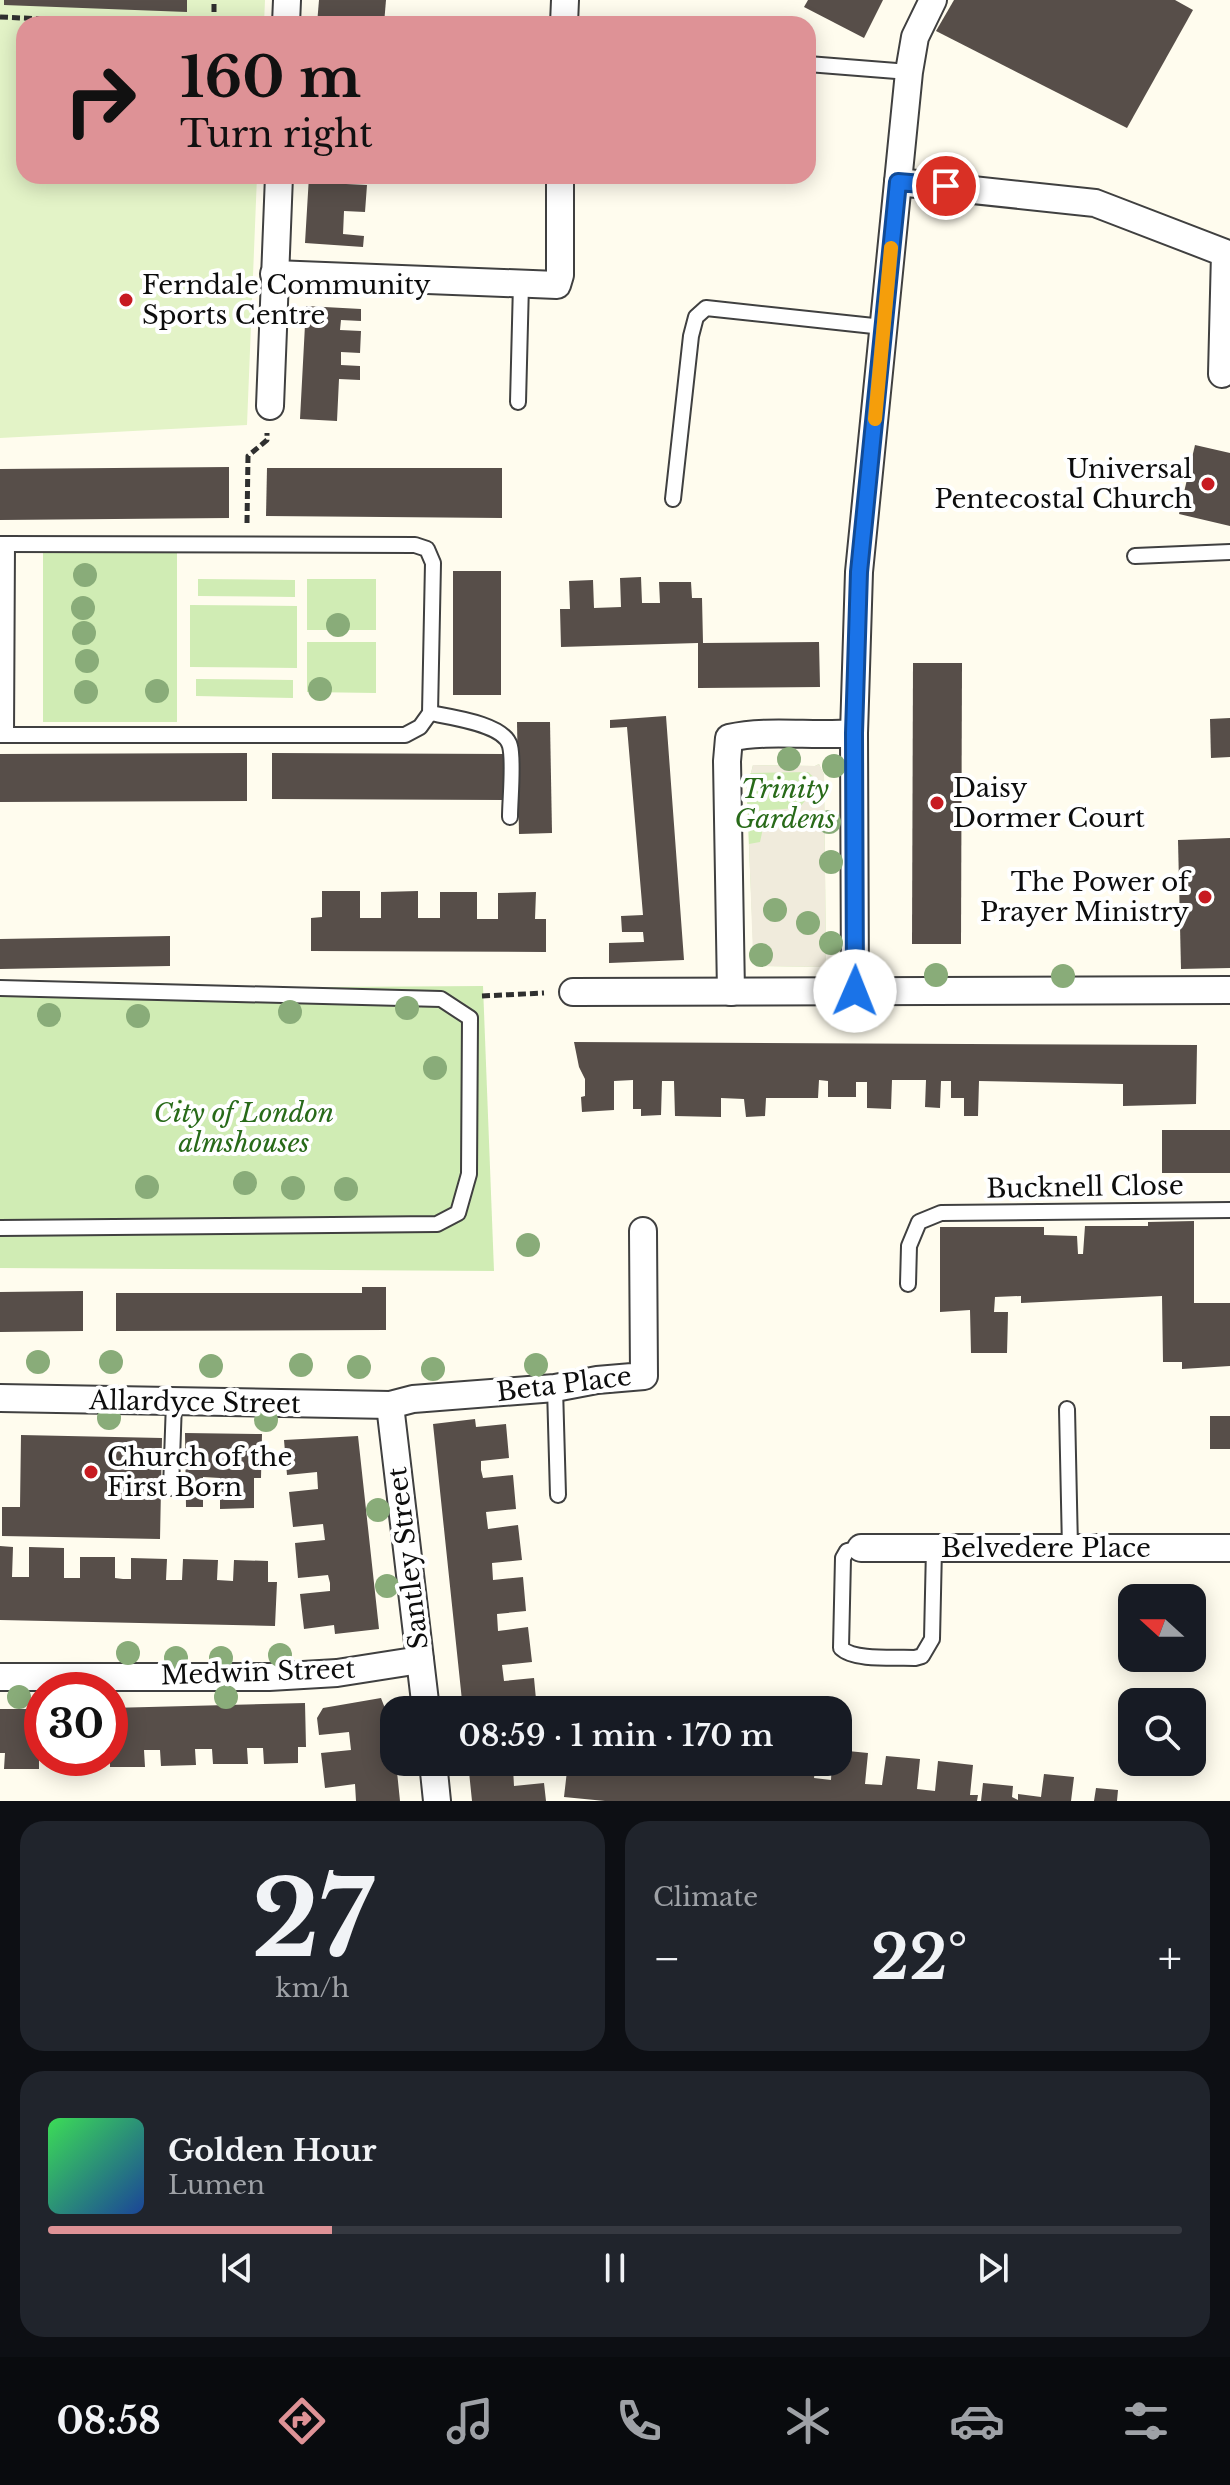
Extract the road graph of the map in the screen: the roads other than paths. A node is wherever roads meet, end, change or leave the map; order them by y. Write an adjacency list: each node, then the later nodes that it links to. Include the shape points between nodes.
1 (933, 0): 3 (street, via 915,37)
2 (816, 65): 3 (lane)
3 (909, 72): 4 (street)
4 (898, 182): 9 (street); 10 (street, via 1095,203 1225,253)
5 (279, 184): 7 (street)
6 (560, 184): 8 (street, via 557,285)
7 (274, 274): 8 (street); 12 (street)
8 (521, 284): 11 (lane)
9 (883, 327): 13 (lane, via 706,308 696,317 691,336); 18 (street, via 859,572)
10 (1222, 374)
11 (518, 402)
12 (268, 414)
13 (673, 499)
14 (4, 544): 17 (lane, via 427,549 433,563); 19 (lane)
15 (1230, 552): 16 (lane)
16 (1135, 556)
17 (430, 713): 19 (lane, via 405,735); 20 (lane, via 503,734 510,744)
18 (854, 733): 23 (street); 25 (street, via 729,738)
19 (3, 734)
20 (510, 817)
21 (0, 988): 27 (lane, via 441,999 470,1018 469,1174 458,1213 437,1224)
22 (1230, 990): 23 (street)
23 (855, 991): 25 (street)
24 (573, 992): 25 (street)
25 (731, 992)
26 (1230, 1210): 29 (lane, Bucknell Close, via 941,1213 919,1222 909,1246)
27 (0, 1228)
28 (643, 1231): 30 (street, Beta Place, via 644,1376)
29 (908, 1284)
30 (555, 1388): 33 (street, Beta Place); 36 (lane)
31 (0, 1398): 32 (street, Allardyce Street)
32 (174, 1402): 33 (street, Allardyce Street); 35 (lane)
33 (390, 1405): 41 (street, Santley Street)
34 (1067, 1409): 39 (lane)
35 (171, 1488)
36 (558, 1495)
37 (861, 1548): 38 (street, Belvedere Place); 38 (lane, via 847,1551 843,1558 841,1648 861,1656 915,1658 932,1639)
38 (934, 1548): 39 (street, Belvedere Place)
39 (1070, 1548): 40 (street, Belvedere Place)
40 (1230, 1548)
41 (420, 1660): 42 (street, Medwin Street, via 269,1677); 43 (street, Santley Street)
42 (0, 1677)
43 (424, 1696)
44 (434, 1776): 45 (street)
45 (437, 1801)

